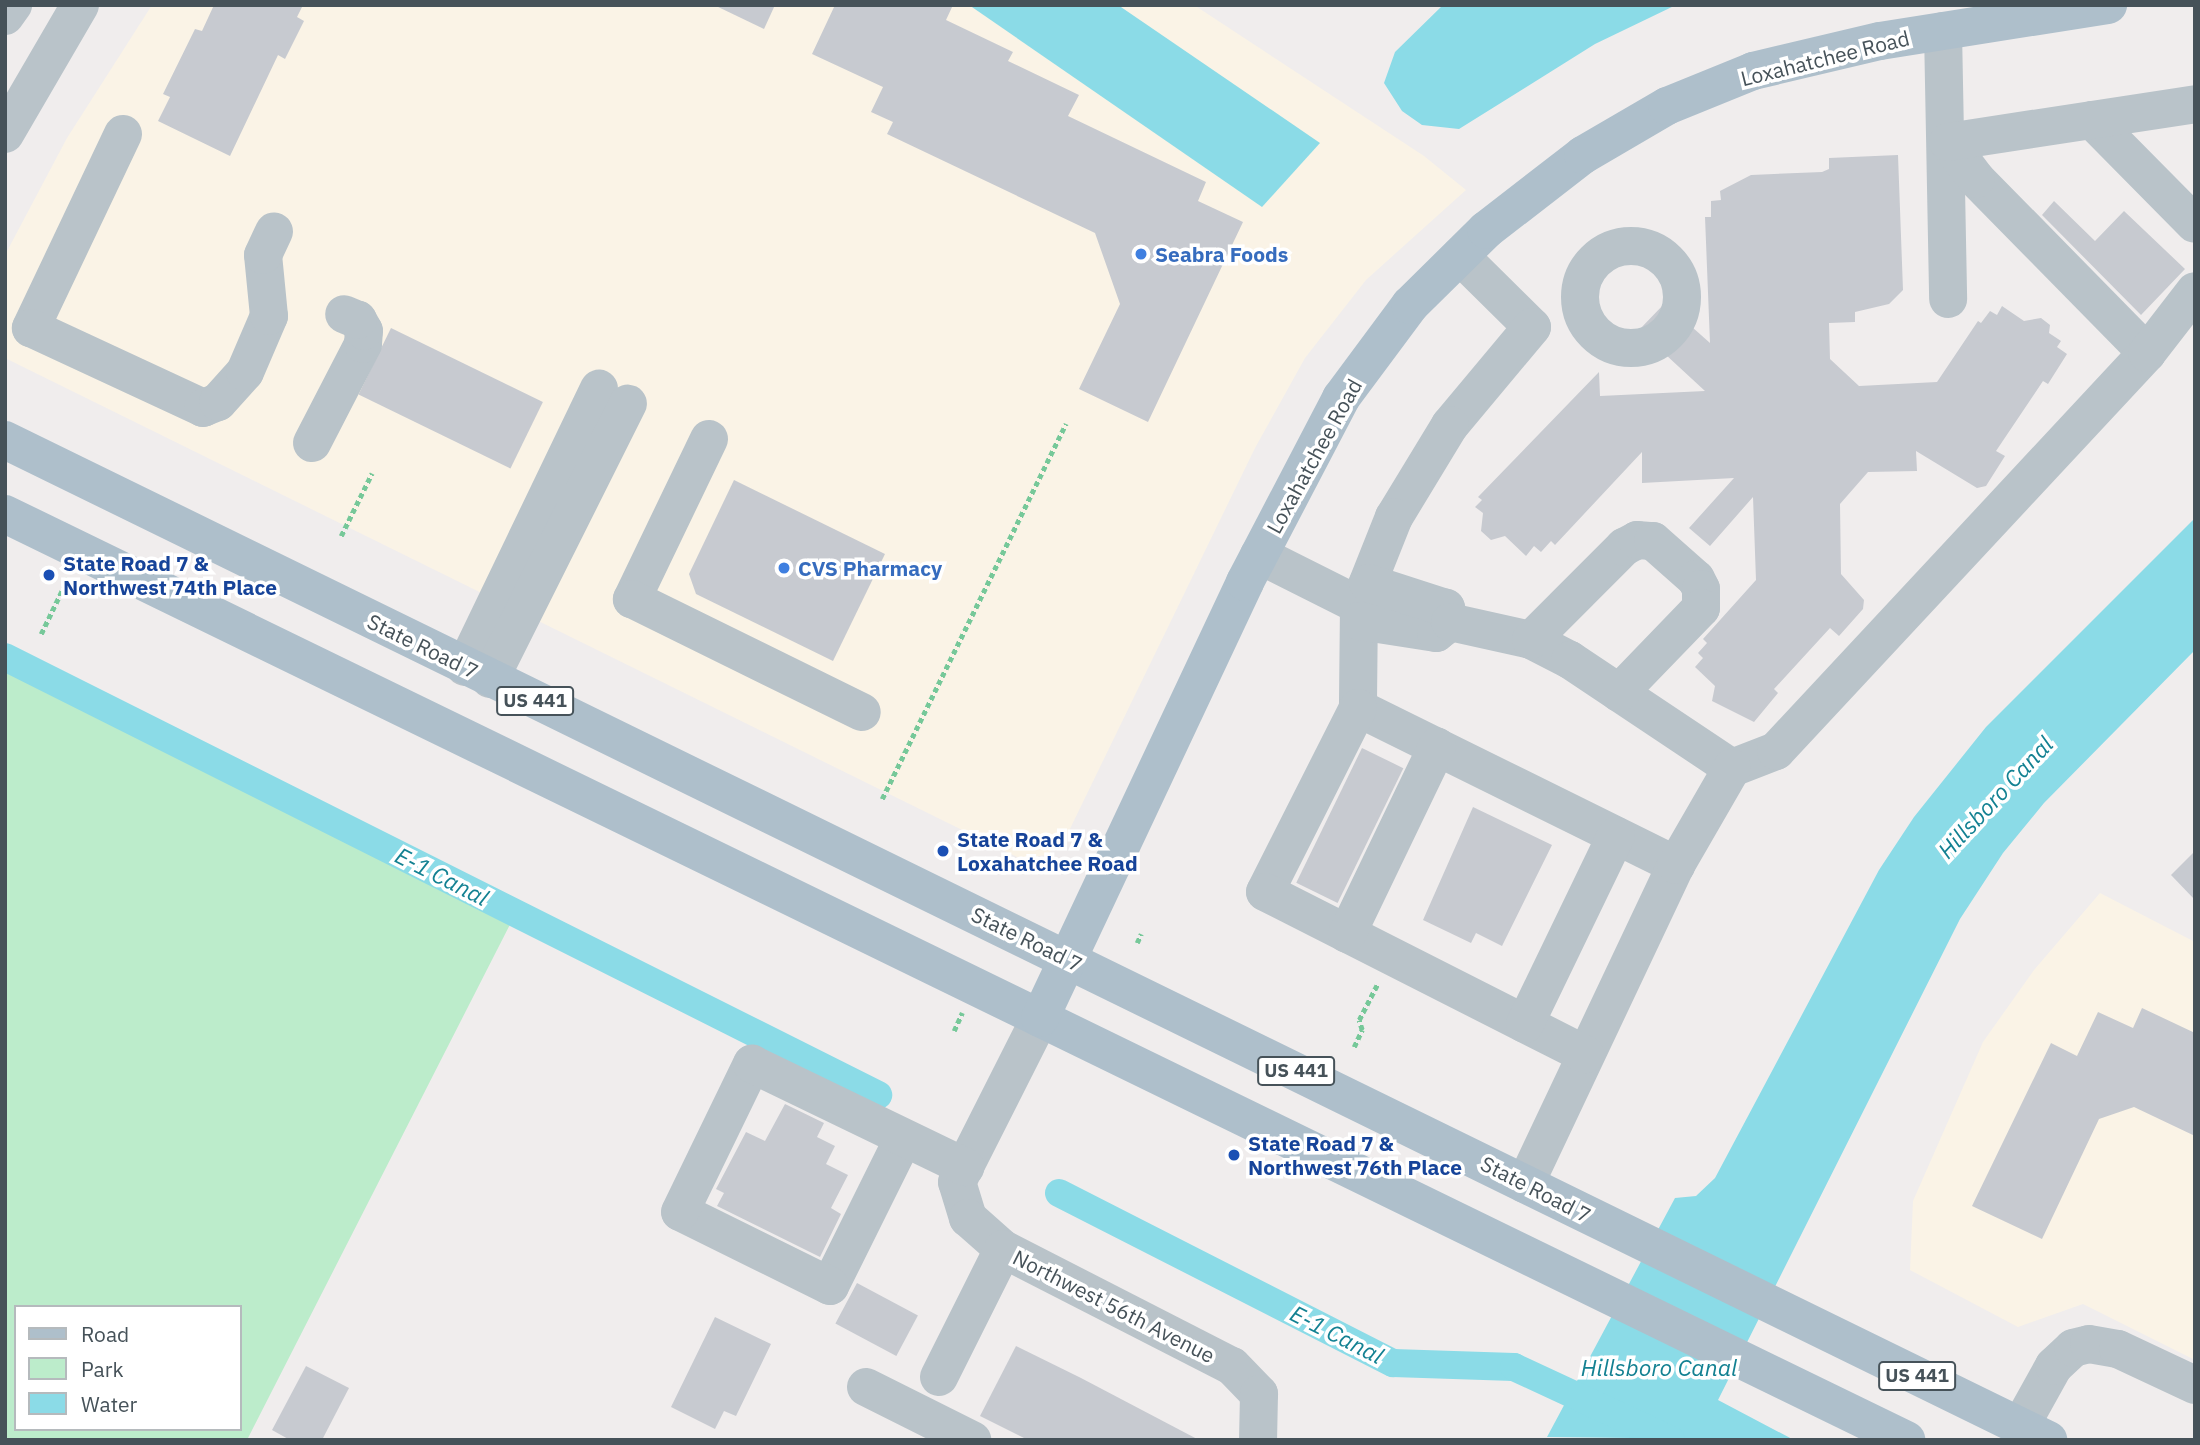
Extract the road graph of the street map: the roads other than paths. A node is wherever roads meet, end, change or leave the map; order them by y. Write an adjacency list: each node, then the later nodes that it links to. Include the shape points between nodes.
1 (13, 5): 4 (street)
2 (80, 5): 8 (street)
3 (2108, 5): 5 (main road, Loxahatchee Road)
4 (5, 16)
5 (1942, 32): 10 (street); 13 (main road, Loxahatchee Road, via 1880,41 1753,71 1667,106 1583,155 1486,229)
6 (2195, 104): 7 (street)
7 (2092, 120): 10 (street); 11 (street)
8 (5, 134)
9 (123, 134): 12 (street, via 31,328 203,408 218,402 245,372 269,316 263,255)
10 (1948, 142): 15 (street); 19 (street, via 1976,179)
11 (2195, 225)
12 (274, 231)
13 (1460, 256): 18 (street); 25 (main road, Loxahatchee Road, via 1410,304 1341,398)
14 (2195, 291): 19 (street)
15 (1948, 299)
16 (1580, 309): 18 (street)
17 (344, 314): 22 (street, via 358,320 364,331 363,344)
18 (1532, 327): 26 (street, via 1450,425 1394,517)
19 (2147, 353): 33 (street, via 1776,751)
20 (613, 397): 28 (street)
21 (709, 439): 31 (street, via 632,599)
22 (312, 443)
23 (12, 445): 28 (main road, State Road 7 / US 441)
24 (5, 514): 38 (main road, US 441)
25 (1259, 555): 26 (street); 37 (main road, Loxahatchee Road)
26 (1362, 603): 27 (street, via 1446,608 1450,622); 30 (street)
27 (1531, 639): 29 (street); 29 (street, via 1624,547 1637,540 1653,541 1696,579 1702,589 1701,608)
28 (478, 673): 37 (main road, State Road 7 / US 441)
29 (1619, 692): 33 (street)
30 (1357, 708): 32 (street); 36 (street, via 1265,892)
31 (862, 712)
32 (1437, 747): 34 (street); 36 (street)
33 (1732, 768): 35 (street)
34 (1616, 835): 35 (street); 39 (street)
35 (1676, 865): 40 (street)
36 (1347, 934): 39 (street)
37 (1068, 958): 38 (main road, Loxahatchee Road); 43 (main road, State Road 7 / US 441)
38 (1040, 1018): 42 (street); 51 (main road, US 441)
39 (1525, 1024): 40 (street)
40 (1585, 1054): 43 (street)
41 (903, 1139): 41 (street, via 752,1064 680,1212 830,1286); 42 (street)
42 (965, 1167): 44 (street, Northwest 56th Avenue, via 957,1182 968,1219)
43 (1525, 1184): 48 (main road, State Road 7 / US 441)
44 (1003, 1249): 45 (street); 50 (street, Northwest 56th Avenue, via 1232,1366 1259,1394)
45 (939, 1377)
46 (2195, 1385): 48 (street, via 2118,1349 2081,1346 2061,1356)
47 (866, 1387): 49 (street)
48 (2034, 1433)
49 (972, 1440)
50 (1258, 1440)
51 (1906, 1440)

